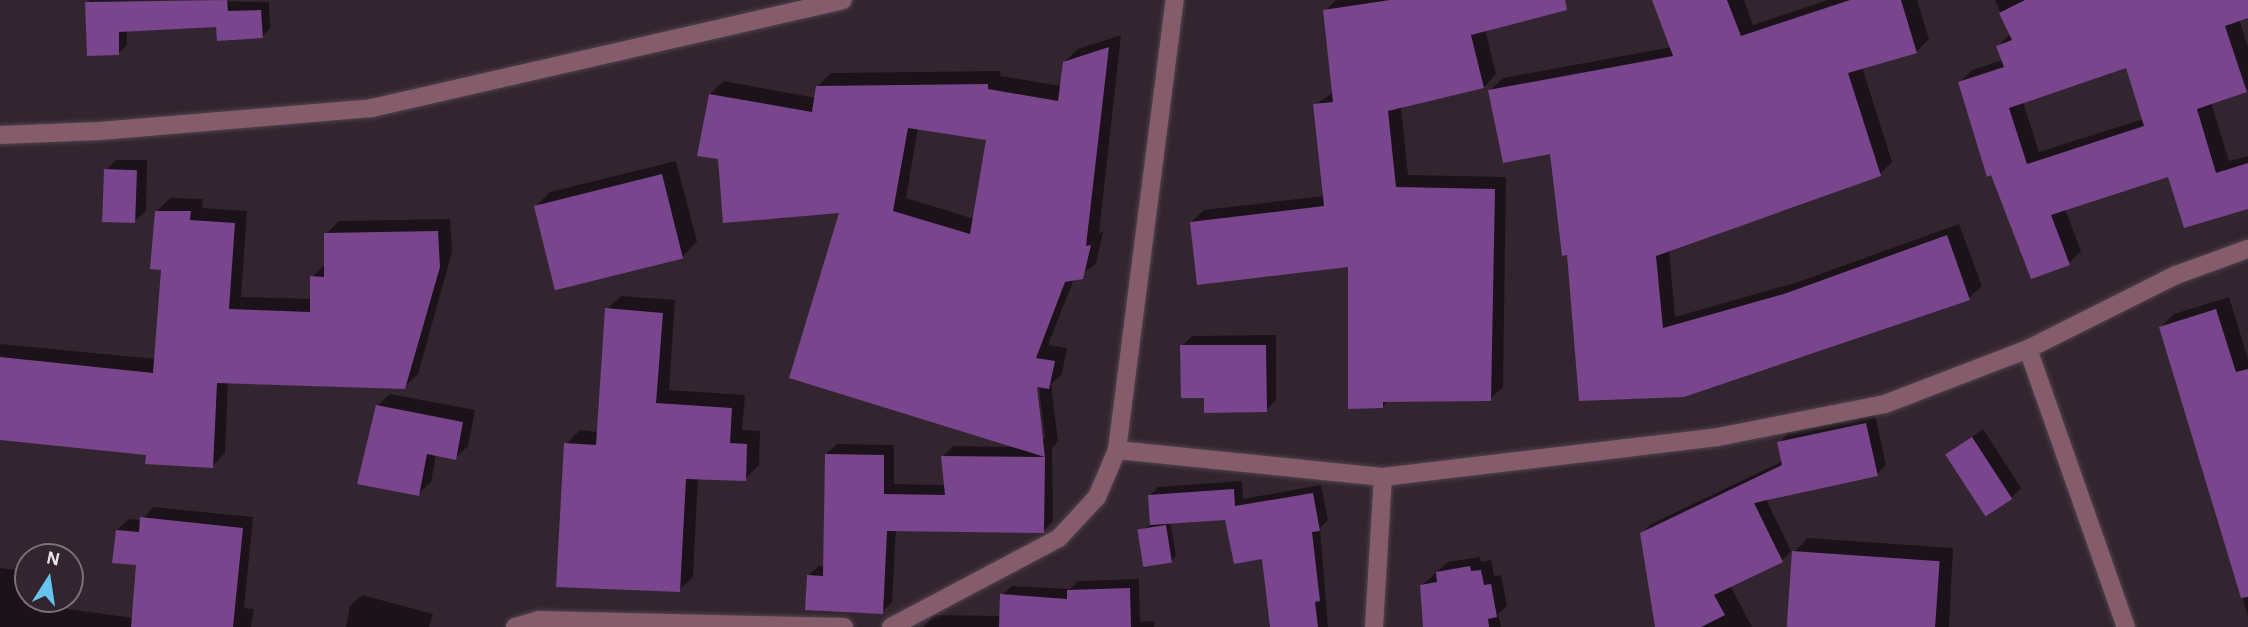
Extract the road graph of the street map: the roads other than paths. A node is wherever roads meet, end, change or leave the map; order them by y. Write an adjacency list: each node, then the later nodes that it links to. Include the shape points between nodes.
1 (843, 0): 3 (street, via 372,108)
2 (1175, 0): 6 (street)
3 (0, 135)
4 (2248, 249): 5 (street, via 2176,275)
5 (2028, 349): 7 (street, via 1885,404 1757,429 1458,471); 12 (street)
6 (1117, 450): 7 (street); 10 (street, via 1097,497 1059,538)
7 (1383, 477): 11 (street)
8 (515, 627): 9 (street, via 538,620)
9 (844, 627)
10 (891, 627)
11 (1374, 627)
12 (2126, 627)

